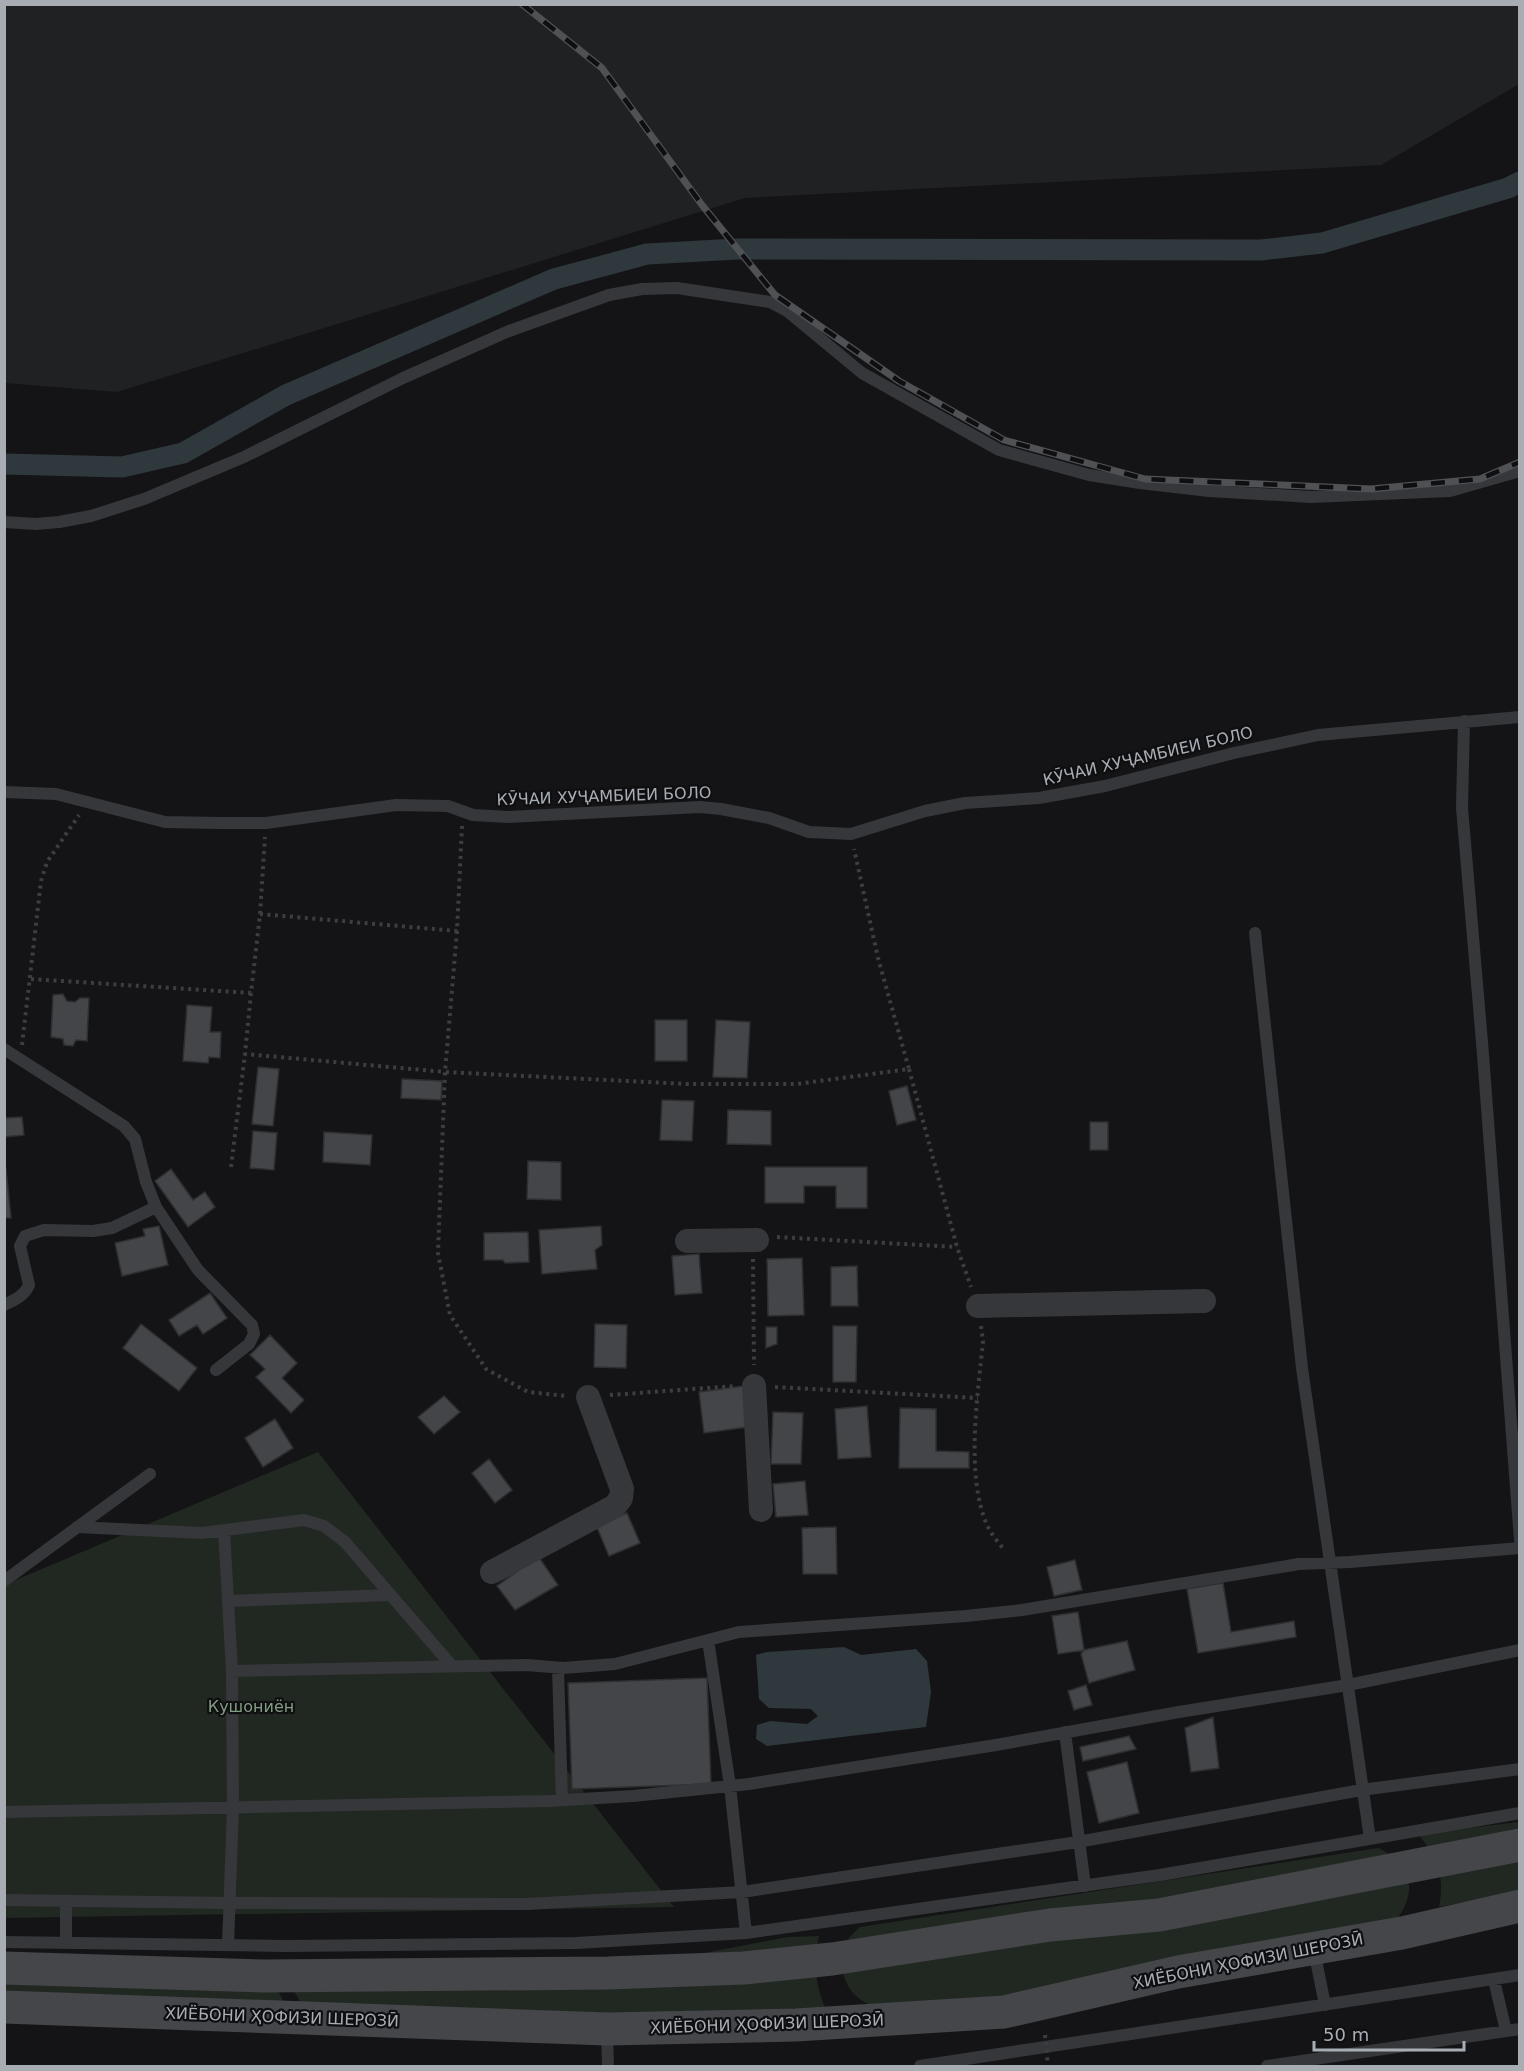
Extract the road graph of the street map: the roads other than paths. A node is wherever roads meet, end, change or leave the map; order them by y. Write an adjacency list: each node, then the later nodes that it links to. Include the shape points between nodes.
1 (1520, 471): 2 (lane, via 1450,491 1311,497 1209,491 1089,475 999,450 862,373 770,302 676,288 642,289 609,295 509,332 403,378 244,457 144,499 59,522)
2 (4, 522)
3 (1520, 717): 4 (lane, КӮЧАИ ХУҶАМБИЕИ БОЛО)
4 (1464, 720): 5 (lane, КӮЧАИ ХУҶАМБИЕИ БОЛО, via 1318,735 1105,786 925,811 851,834 809,832 769,818 700,807 508,817 473,815 436,805 396,805 266,823 165,822 56,794); 21 (lane, via 1462,808)
5 (4, 792)
6 (1255, 933): 23 (lane, via 1302,1368)
7 (4, 1049): 8 (lane, via 124,1126 135,1140)
8 (156, 1207): 12 (lane, via 112,1228 44,1230 25,1236 20,1246 29,1285 27,1292); 14 (lane, via 198,1270 252,1325 254,1334 249,1344)
9 (757, 1240): 10 (street)
10 (687, 1241)
11 (1204, 1301): 13 (street)
12 (4, 1305)
13 (978, 1306)
14 (216, 1370)
15 (754, 1386): 18 (street)
16 (588, 1397): 24 (street, via 622,1489 621,1498 615,1506)
17 (150, 1474): 19 (lane)
18 (761, 1510)
19 (77, 1527): 20 (lane); 25 (lane)
20 (224, 1531): 26 (lane, via 304,1520 324,1526 345,1542); 27 (lane)
21 (1520, 1540)
22 (1520, 1548): 23 (lane)
23 (1329, 1563): 28 (lane, via 1288,1566 1022,1610 739,1632); 33 (lane)
24 (492, 1572)
25 (4, 1581)
26 (391, 1595): 27 (lane); 30 (lane)
27 (228, 1601): 32 (lane)
28 (708, 1640): 31 (lane, via 615,1664); 36 (lane)
29 (1520, 1650): 33 (lane)
30 (452, 1666): 31 (lane); 32 (lane)
31 (558, 1668): 38 (lane)
32 (232, 1671): 39 (lane)
33 (1348, 1685): 34 (lane); 37 (lane)
34 (1065, 1732): 36 (lane); 43 (lane)
35 (1520, 1769): 37 (lane)
36 (730, 1786): 38 (lane); 46 (lane)
37 (1361, 1790): 42 (lane); 43 (lane)
38 (562, 1800): 39 (lane)
39 (233, 1807): 40 (lane); 49 (lane)
40 (4, 1812)
41 (1520, 1813): 42 (lane)
42 (1370, 1839): 45 (lane)
43 (1078, 1842): 45 (lane); 46 (lane)
44 (1520, 1845): 56 (main road, via 1159,1915 1050,1925 832,1959 744,1968 265,1976)
45 (1085, 1886): 51 (lane)
46 (742, 1892): 49 (lane, via 527,1904); 51 (lane)
47 (4, 1900): 48 (lane)
48 (66, 1901): 49 (lane); 53 (lane)
49 (229, 1903): 54 (lane)
50 (1520, 1906): 55 (main road, ХИЁБОНИ ҲОФИЗИ ШЕРОЗӢ)
51 (746, 1933): 54 (lane, via 576,1943)
52 (4, 1942): 53 (lane)
53 (66, 1943): 54 (lane)
54 (228, 1945)
55 (1313, 1948): 59 (lane); 61 (main road, ХИЁБОНИ ҲОФИЗИ ШЕРОЗӢ, via 1178,1972 1004,2012 796,2025)
56 (4, 1968)
57 (1520, 1975): 58 (lane)
58 (1494, 1980): 59 (lane); 63 (lane)
59 (1325, 2005): 65 (lane)
60 (4, 2007): 61 (main road, ХИЁБОНИ ҲОФИЗИ ШЕРОЗӢ)
61 (607, 2029): 64 (lane)
62 (1520, 2029): 63 (lane)
63 (1506, 2031): 66 (lane)
64 (608, 2067)
65 (920, 2067)
66 (1267, 2067)

